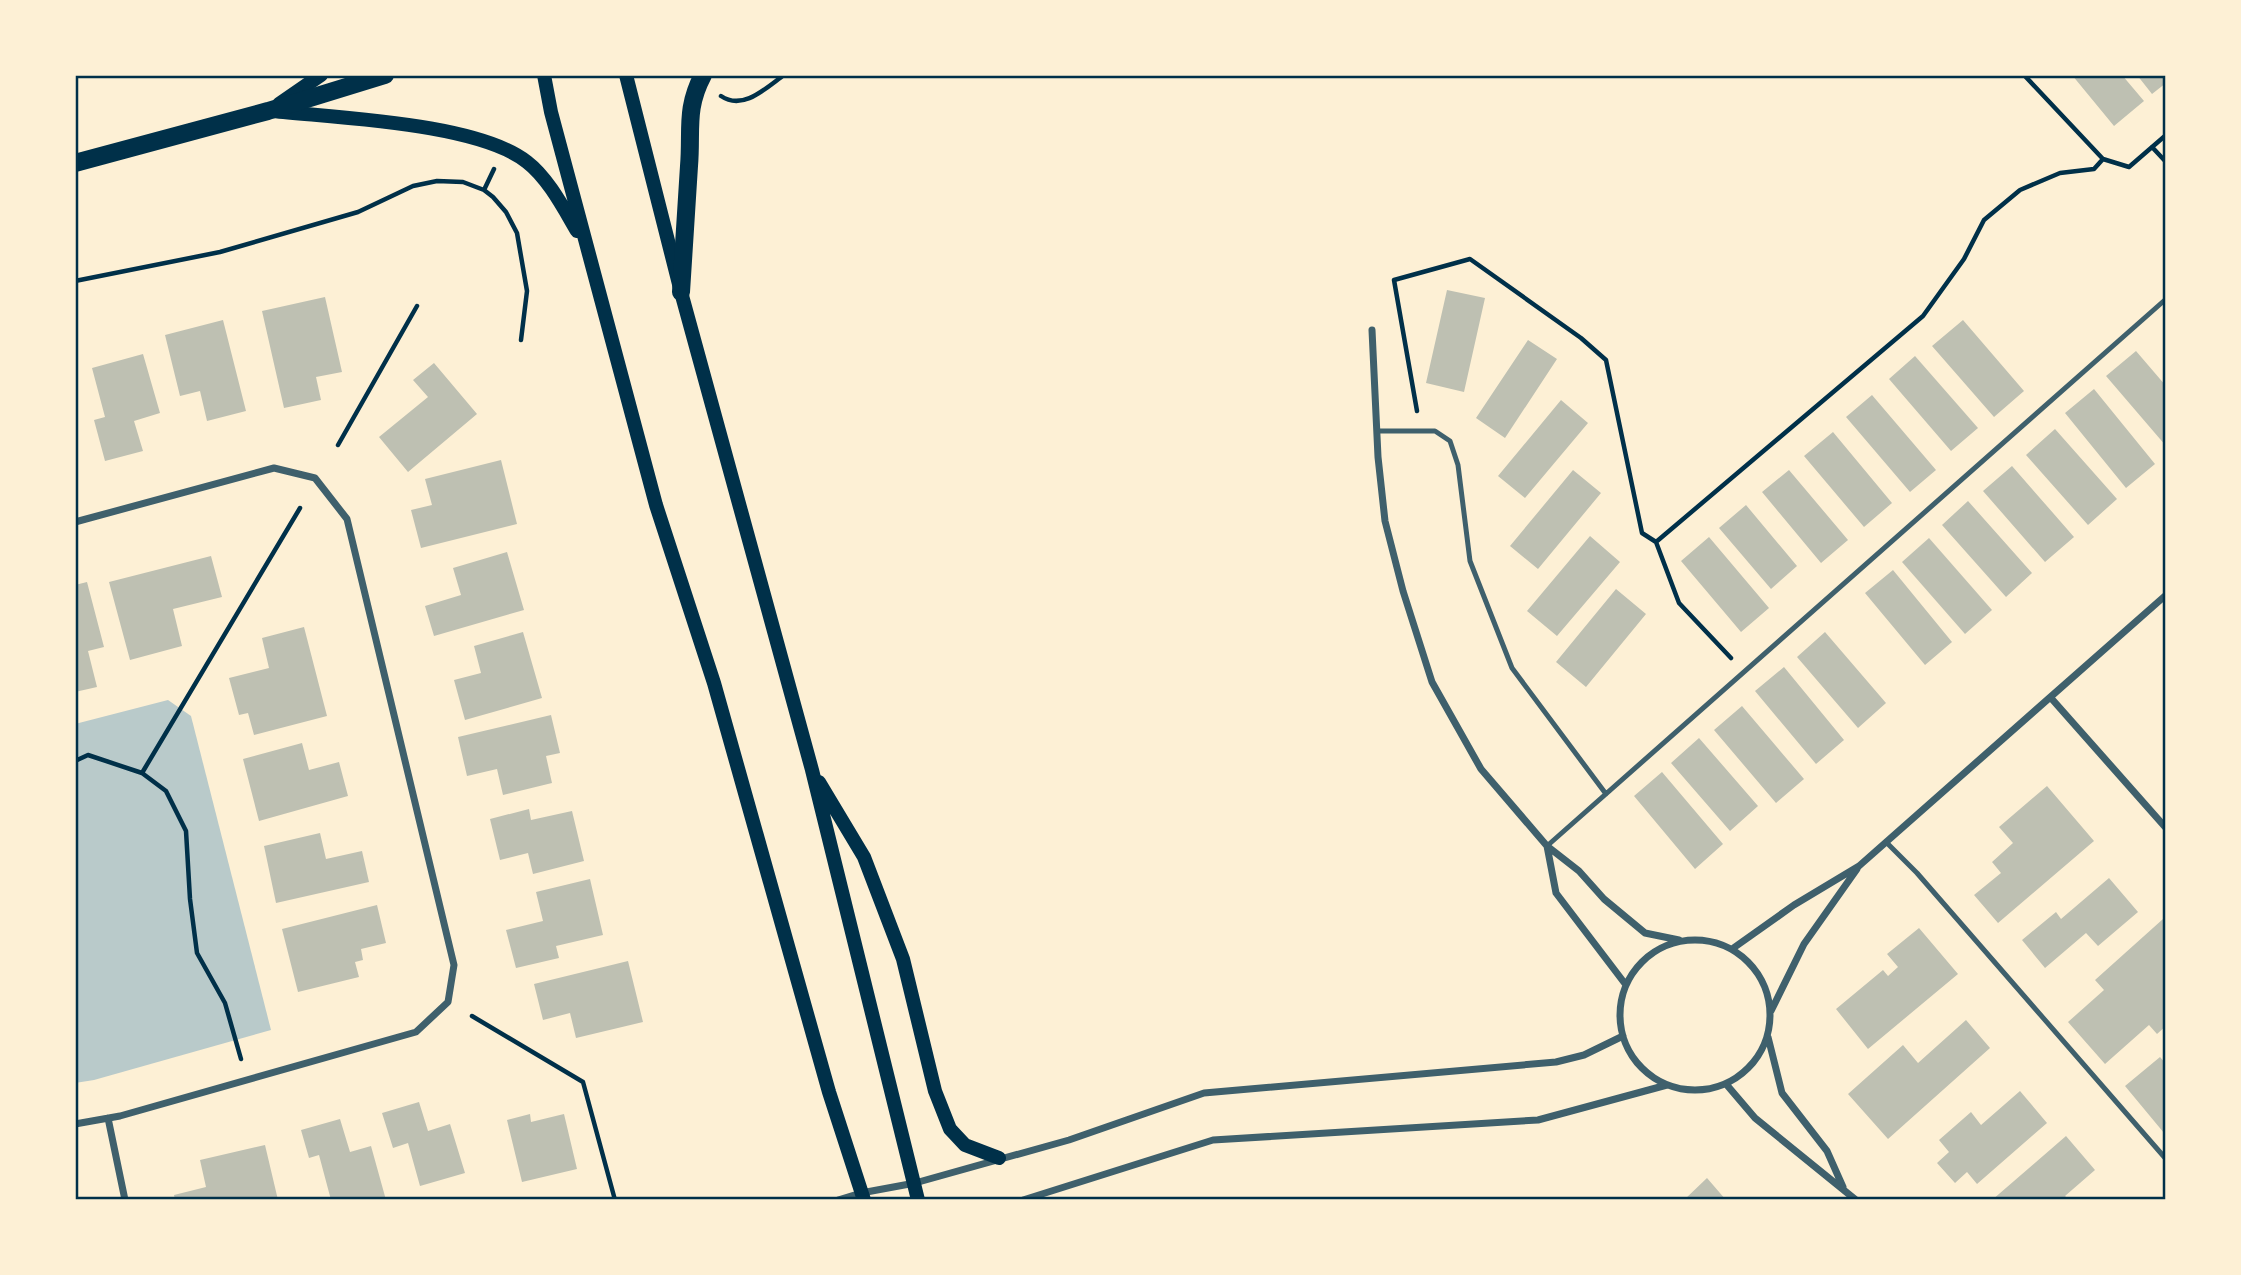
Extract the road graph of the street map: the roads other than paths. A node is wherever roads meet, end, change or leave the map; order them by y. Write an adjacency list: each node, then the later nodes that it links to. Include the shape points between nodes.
1 (321, 75): 6 (main road)
2 (385, 75): 6 (main road)
3 (544, 75): 8 (main road)
4 (626, 75): 9 (main road)
5 (703, 76): 9 (main road, via 689,116)
6 (268, 111): 7 (main road); 8 (main road, via 421,128 503,149 528,162 558,198)
7 (75, 163)
8 (588, 251): 36 (main road, via 656,505 714,683 829,1092)
9 (681, 292): 16 (main road)
10 (2166, 299): 17 (lane)
11 (1372, 330): 12 (street)
12 (1377, 431): 17 (lane, via 1435,431 1450,441 1458,465 1469,561 1512,668); 20 (street, via 1385,521 1432,682 1481,769)
13 (75, 522): 30 (street, via 274,468 315,478 347,519 454,965 448,1002 416,1032)
14 (2166, 594): 15 (street)
15 (2051, 698): 18 (street); 19 (street)
16 (812, 771): 32 (main road, via 864,857 903,959 935,1091 950,1129 965,1145); 34 (main road)
17 (1606, 794): 20 (lane)
18 (2166, 828)
19 (1886, 842): 21 (street); 33 (lane)
20 (1547, 846): 22 (street, via 1645,933); 24 (street, via 1556,893)
21 (1859, 866): 23 (street); 25 (street, via 1804,944)
22 (1679, 940): 23 (street, via 1708,940); 24 (street, via 1654,951)
23 (1732, 949): 25 (street, via 1763,981)
24 (1626, 985): 26 (street, via 1620,1010)
25 (1771, 1011): 27 (street)
26 (1623, 1036): 29 (street, via 1642,1069); 32 (street, via 1584,1055 1556,1062 1203,1093 1069,1140)
27 (1768, 1037): 28 (street, via 1752,1066); 35 (street, via 1782,1093 1827,1151)
28 (1726, 1084): 29 (street, via 1691,1091); 35 (street, via 1755,1118)
29 (1667, 1085): 40 (street, via 1538,1121 1213,1140)
30 (108, 1118): 31 (street); 37 (street)
31 (75, 1124)
32 (999, 1158): 34 (street)
33 (2166, 1159)
34 (915, 1183): 36 (street); 39 (main road)
35 (1845, 1191): 41 (street)
36 (863, 1196): 38 (street)
37 (125, 1200)
38 (838, 1200)
39 (918, 1200)
40 (1023, 1200)
41 (1856, 1200)

